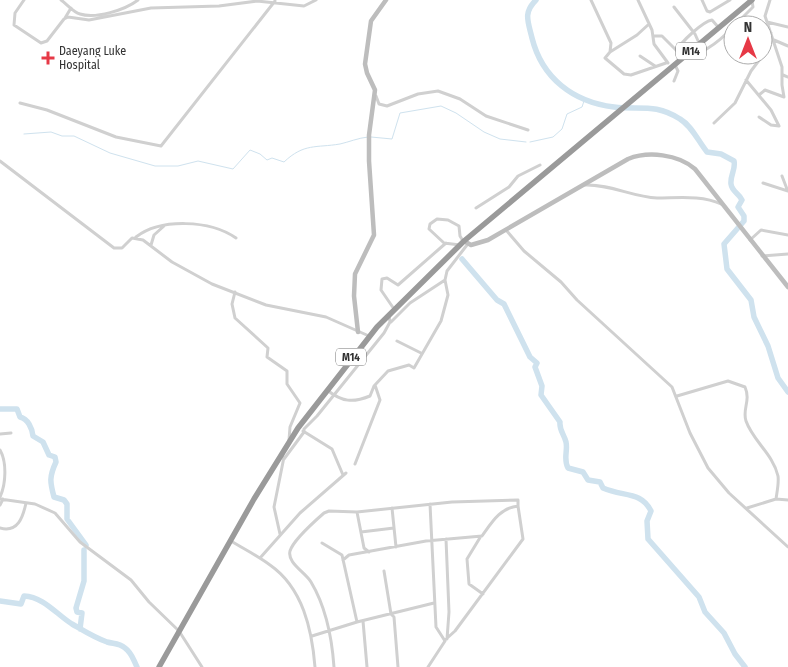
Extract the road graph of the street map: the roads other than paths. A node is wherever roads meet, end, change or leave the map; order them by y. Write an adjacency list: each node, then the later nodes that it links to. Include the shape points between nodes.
1 (24, 0): 20 (street, via 15,12 14,25 39,42 47,41)
2 (61, 0): 14 (street)
3 (316, 0): 12 (street, via 304,6)
4 (386, 0): 42 (street, via 374,14 370,25 365,70 374,84)
5 (591, 0): 32 (street, via 611,43)
6 (638, 0): 22 (street)
7 (702, 0): 8 (street, via 710,12)
8 (730, 0)
9 (752, 0): 17 (street, via 753,7); 24 (highway, M14)
10 (770, 0): 18 (street)
11 (137, 1): 15 (street); 16 (street, via 108,13)
12 (274, 1): 15 (street, via 169,6); 44 (street, via 161,146 116,137)
13 (674, 7): 25 (street)
14 (71, 8): 16 (street); 20 (street)
15 (125, 12): 19 (street, via 89,20)
16 (80, 14): 19 (street)
17 (745, 15)
18 (766, 15)
19 (72, 17): 20 (street)
20 (64, 19)
21 (773, 23): 23 (street)
22 (649, 24): 26 (street); 32 (street)
23 (788, 27)
24 (719, 28): 25 (street, via 710,20); 29 (highway, M14)
25 (694, 32): 29 (street); 31 (street)
26 (653, 36): 31 (street, via 662,36); 35 (street, via 654,44)
27 (723, 36): 34 (street, via 700,52)
28 (773, 40): 30 (street); 38 (street)
29 (700, 44): 34 (highway, M14)
30 (788, 46)
31 (677, 51): 34 (street)
32 (610, 52): 37 (street, via 604,58 624,74 638,74)
33 (640, 56): 37 (street)
34 (684, 57): 35 (highway, M14)
35 (671, 65): 37 (street); 41 (street, via 678,71); 63 (highway, M14)
36 (756, 65): 40 (street)
37 (656, 66)
38 (783, 75): 39 (street); 43 (street, via 784,98 768,90)
39 (788, 77)
40 (746, 80): 43 (street); 46 (street, via 732,108)
41 (674, 81)
42 (375, 93): 47 (street, via 379,104 387,106 418,94 446,92 486,116); 73 (street, via 369,135 374,235 355,274)
43 (759, 95): 45 (street, via 779,126 771,125)
44 (20, 103)
45 (760, 117)
46 (714, 123)
47 (528, 130)
48 (0, 161): 59 (street, via 114,248 122,248)
49 (540, 165): 55 (street, via 518,176 508,188)
50 (782, 176): 53 (street)
51 (763, 183): 53 (street)
52 (580, 186): 54 (street, via 604,186 658,198 711,200); 54 (street, via 632,157 646,154 661,156 682,160 691,166); 57 (street)
53 (788, 191)
54 (726, 207): 61 (street)
55 (476, 208)
56 (165, 225): 59 (street); 60 (street, via 180,222 207,227); 64 (street, via 154,235)
57 (506, 230): 63 (street, via 482,243); 80 (street, via 524,251 672,387)
58 (788, 235): 61 (street, via 761,230)
59 (136, 237): 64 (street)
60 (236, 238)
61 (749, 241): 66 (street)
62 (446, 244): 63 (street); 63 (street, via 430,229 434,221 442,219 458,224); 70 (street, via 398,285 387,278 382,279 381,290)
63 (463, 244): 67 (street, via 448,268); 70 (highway, M14)
64 (151, 246): 69 (street, via 206,281)
65 (788, 254): 66 (street)
66 (761, 256): 68 (street)
67 (445, 280): 72 (street, via 410,303); 76 (street, via 448,295 441,322)
68 (788, 288)
69 (235, 292): 73 (street, via 278,309 326,317); 85 (street, via 232,304 235,318 268,348 267,357 287,371 287,384 299,400 299,410)
70 (394, 309): 71 (highway, M14)
71 (388, 315): 72 (street); 74 (highway, M14)
72 (390, 322): 79 (street)
73 (358, 332): 74 (street)
74 (369, 336): 78 (highway, M14)
75 (397, 341): 76 (street)
76 (421, 352): 77 (street, via 420,361 414,368 409,365 388,371)
77 (375, 385): 79 (street, via 370,396 356,402); 88 (street, via 380,400)
78 (327, 389): 79 (street); 81 (highway, M14)
79 (334, 395): 82 (street, via 304,428)
80 (677, 396): 91 (street, via 728,381 745,387 749,400 746,420 778,475); 97 (street, via 702,459 729,494)
81 (298, 428): 82 (street); 85 (highway, M14)
82 (304, 432): 87 (street); 102 (street, via 332,449 344,474)
83 (11, 433): 84 (street)
84 (0, 434)
85 (287, 446): 87 (street); 105 (highway, M14)
86 (0, 450): 89 (street, via 4,470)
87 (284, 459): 102 (street, via 274,506)
88 (355, 464)
89 (1, 498): 92 (street); 94 (street)
90 (788, 498): 91 (street)
91 (778, 499): 97 (street)
92 (26, 503): 99 (street, via 17,526 7,530); 123 (street, via 55,513 80,542 131,580)
93 (430, 504): 95 (street, via 518,500); 96 (street); 106 (street)
94 (0, 505)
95 (518, 506): 103 (street, via 508,507 499,514); 118 (street, via 524,537)
96 (392, 508): 98 (street); 100 (street)
97 (746, 508): 108 (street)
98 (357, 512): 101 (street); 124 (street, via 330,510 324,513 290,550 292,560 314,589)
99 (0, 528)
100 (394, 528): 101 (street); 109 (street)
101 (361, 532): 110 (street)
102 (280, 534): 115 (street)
103 (482, 536): 104 (street); 118 (street, via 467,558 469,584)
104 (446, 540): 106 (street); 126 (street, via 449,612)
105 (231, 541): 115 (street); 123 (highway, M14)
106 (431, 541): 109 (street); 119 (street)
107 (322, 543): 111 (street)
108 (788, 546)
109 (396, 547): 112 (street)
110 (364, 548): 112 (street); 113 (street)
111 (340, 552): 114 (street); 116 (street)
112 (369, 552): 113 (street)
113 (358, 554): 114 (street)
114 (349, 555): 116 (street)
115 (260, 558): 125 (street, via 292,586)
116 (344, 560): 122 (street)
117 (384, 571): 120 (street)
118 (482, 594): 126 (street)
119 (434, 603): 120 (street); 126 (street, via 436,631)
120 (391, 614): 121 (street); 132 (street)
121 (363, 621): 122 (street); 131 (street)
122 (357, 622): 124 (street)
123 (179, 631): 127 (highway, M14); 128 (street)
124 (328, 631): 125 (street); 130 (street, via 332,635)
125 (312, 636): 129 (street)
126 (446, 640): 133 (street)
127 (159, 667)
128 (202, 667)
129 (315, 667)
130 (334, 667)
131 (367, 667)
132 (398, 667)
133 (428, 667)

